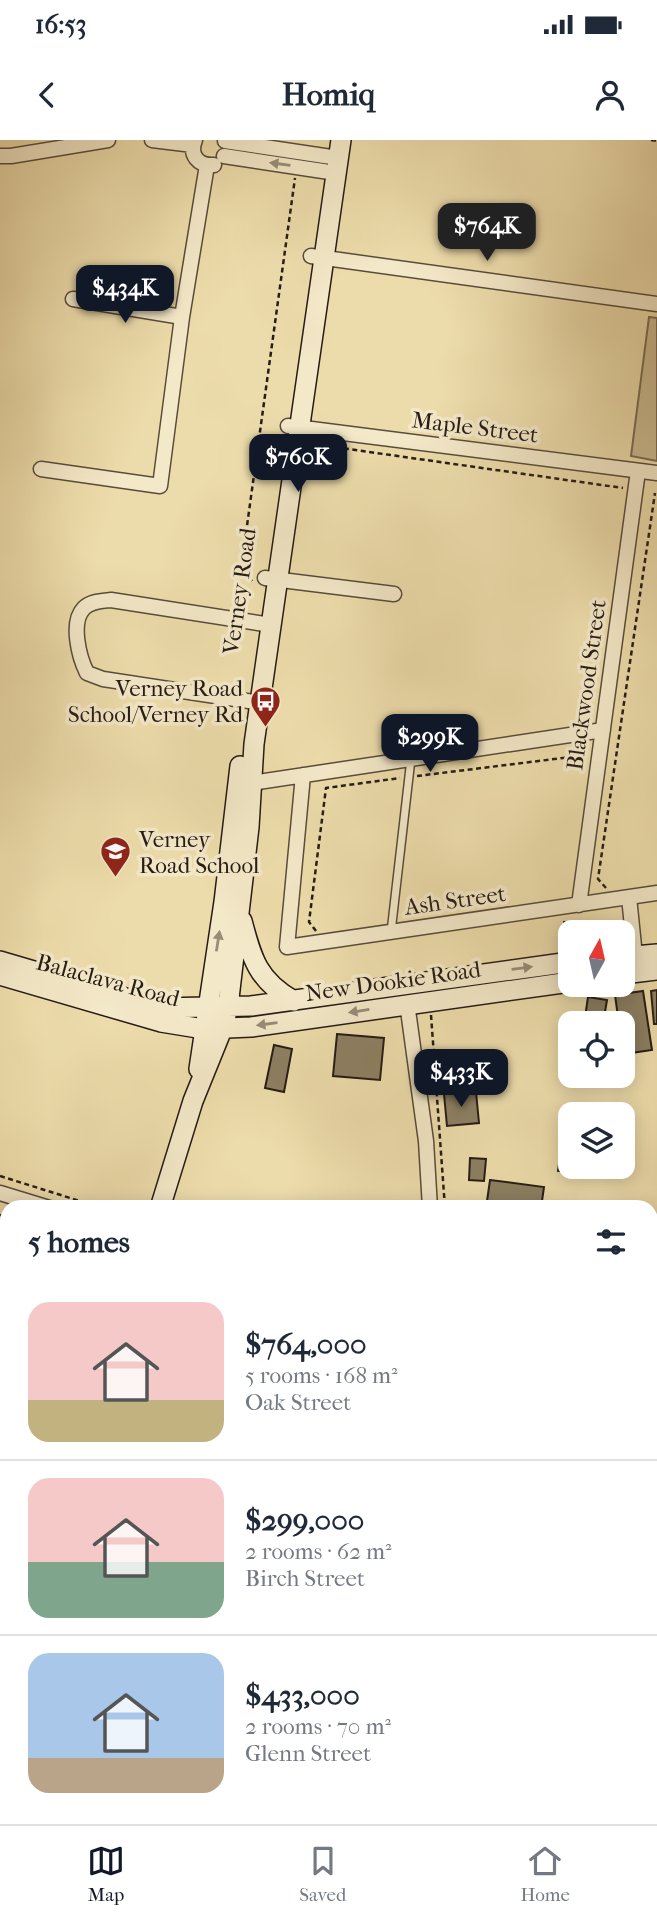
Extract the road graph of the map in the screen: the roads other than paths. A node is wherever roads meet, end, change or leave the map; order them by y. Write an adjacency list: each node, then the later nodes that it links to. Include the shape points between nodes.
1 (108, 140): 4 (street)
2 (152, 140): 3 (street)
3 (194, 143): 8 (street, via 195,158)
4 (44, 145): 6 (street)
5 (224, 146): 7 (street); 7 (street, one-way to 5, via 297,167); 8 (street, via 219,162)
6 (0, 156)
7 (331, 157): 9 (street, Verney Road)
8 (207, 165): 12 (street)
9 (318, 257): 11 (street); 13 (street, Verney Road)
10 (73, 299): 12 (street)
11 (657, 304)
12 (183, 317): 14 (street, via 160,486)
13 (294, 426): 15 (street, Maple Street); 17 (street, Verney Road)
14 (41, 468)
15 (638, 471): 16 (street, Maple Street); 21 (street, Blackwood Street)
16 (657, 474)
17 (269, 584): 18 (street); 19 (street, Verney Road)
18 (394, 594)
19 (265, 624): 20 (street, Verney Road); 20 (street, via 111,600 93,602 83,608 78,619 80,659 87,673)
20 (254, 702): 24 (street, Verney Road); 42 (street, Verney Road, one-way to 20)
21 (603, 730): 22 (street); 27 (street, Blackwood Street)
22 (411, 759): 23 (street); 30 (lane)
23 (303, 775): 24 (street); 30 (street, Ash Street, via 287,947)
24 (251, 783): 28 (street, Verney Road)
25 (657, 893): 26 (street, Ash Street)
26 (629, 897): 27 (street, Ash Street); 29 (street)
27 (580, 901): 30 (street, Ash Street)
28 (239, 906): 39 (street, via 260,973); 41 (street, Verney Road)
29 (629, 920)
30 (391, 932)
31 (657, 954): 34 (street)
32 (558, 958): 39 (street, New Dookie Road, one-way to 32)
33 (0, 961): 42 (street, Balaclava Road, via 160,1008)
34 (635, 963)
35 (635, 966): 36 (street)
36 (657, 970)
37 (0, 975): 43 (street, Balaclava Road, via 137,1016)
38 (558, 984): 40 (street, New Dookie Road)
39 (295, 1001): 41 (street, New Dookie Road)
40 (407, 1003): 43 (street, New Dookie Road, one-way to 43, via 251,1027); 47 (street)
41 (228, 1006): 42 (street, Balaclava Road); 43 (street, Verney Road)
42 (206, 1008): 43 (street, Verney Road)
43 (214, 1028): 46 (street)
44 (0, 1193): 45 (street)
45 (23, 1200)
46 (162, 1200)
47 (430, 1200)

